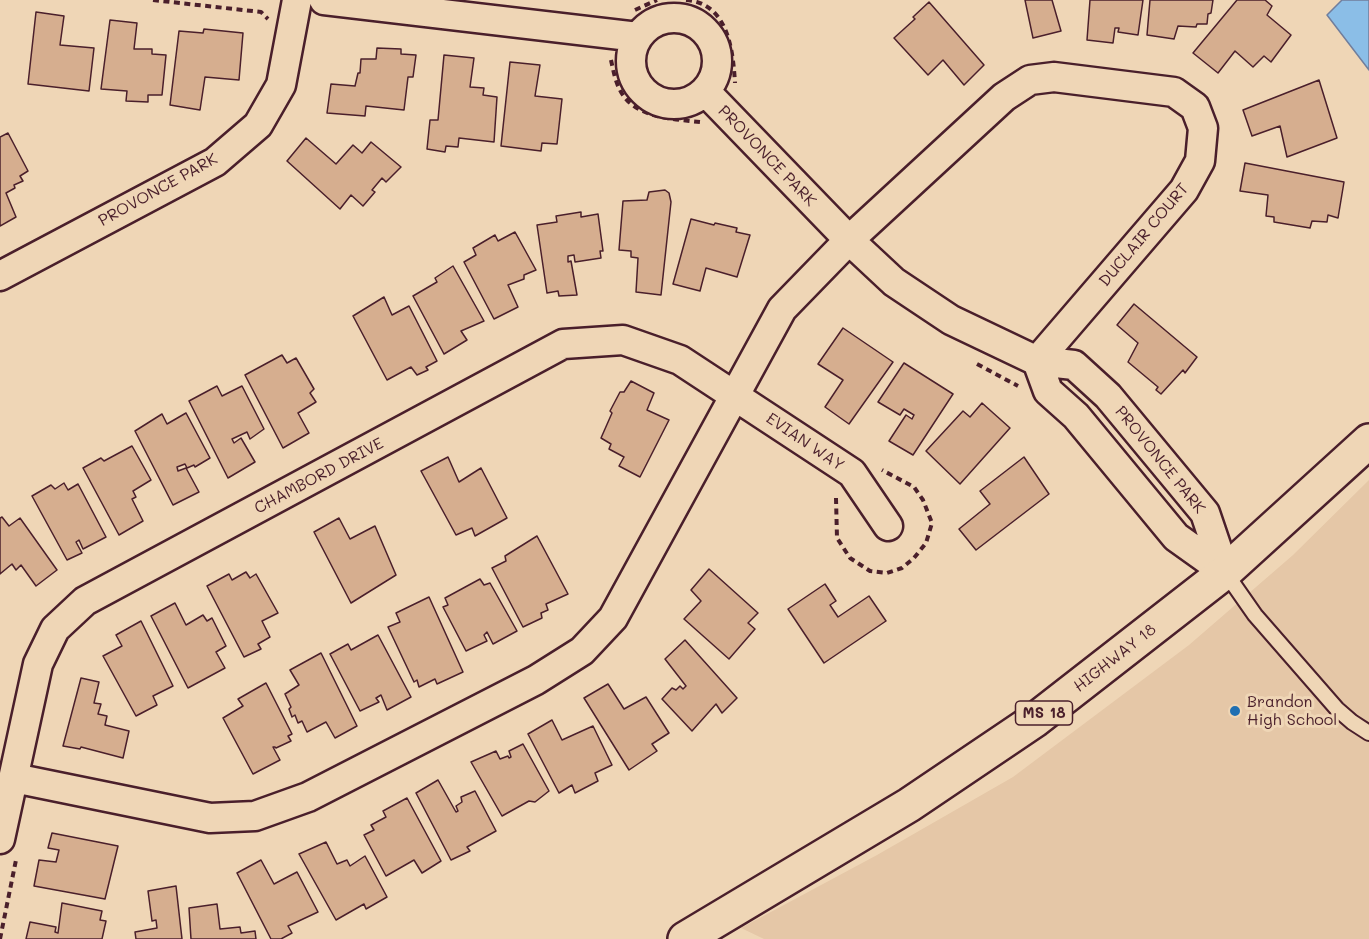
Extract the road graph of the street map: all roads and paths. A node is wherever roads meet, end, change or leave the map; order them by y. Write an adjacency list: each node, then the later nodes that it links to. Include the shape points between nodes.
1 (153, 0): 4 (path, via 261,12)
2 (297, 0): 10 (street, PROVONCE PARK, via 281,85 258,125 215,162)
3 (324, 0): 5 (street)
4 (270, 21)
5 (638, 37): 7 (street, PROVONCE PARK, via 631,64 634,78 647,94 666,104 680,104); 7 (street, PROVONCE PARK, via 661,20 675,18 700,28 710,39 716,59)
6 (610, 55): 8 (path, via 619,90 634,107 650,114)
7 (705, 91): 9 (street, PROVONCE PARK)
8 (702, 123)
9 (849, 240): 11 (street, PROVONCE PARK, via 894,282 951,320); 11 (street, DUCLAIR COURT, via 1004,97 1030,80 1054,77 1174,92 1195,107 1199,117 1203,128 1200,161 1184,190); 14 (street, via 782,309)
10 (0, 276)
11 (1036, 361): 19 (street, via 1048,391 1076,416 1176,537); 19 (street, PROVONCE PARK, via 1074,365 1108,396 1205,513)
12 (975, 363): 13 (path)
13 (1020, 388)
14 (734, 394): 18 (street, EVIAN WAY, via 852,473); 21 (street, via 613,618 582,651 536,680 308,797 255,816 210,818); 21 (street, CHAMBORD DRIVE, via 680,360 623,340 563,344 85,602 55,629 38,664)
15 (1369, 441): 19 (main road, HIGHWAY 18 / MS 18)
16 (875, 466): 17 (path, via 914,487 932,523 926,543 902,568 887,573 870,571 850,558 837,538)
17 (836, 494)
18 (888, 526)
19 (1225, 572): 20 (lane, via 1255,615 1337,709); 24 (main road, HIGHWAY 18 / MS 18, via 1035,720 909,804)
20 (1369, 733)
21 (14, 778): 22 (street, CHAMBORD DRIVE)
22 (9, 844): 23 (path)
23 (0, 939)
24 (686, 939)

